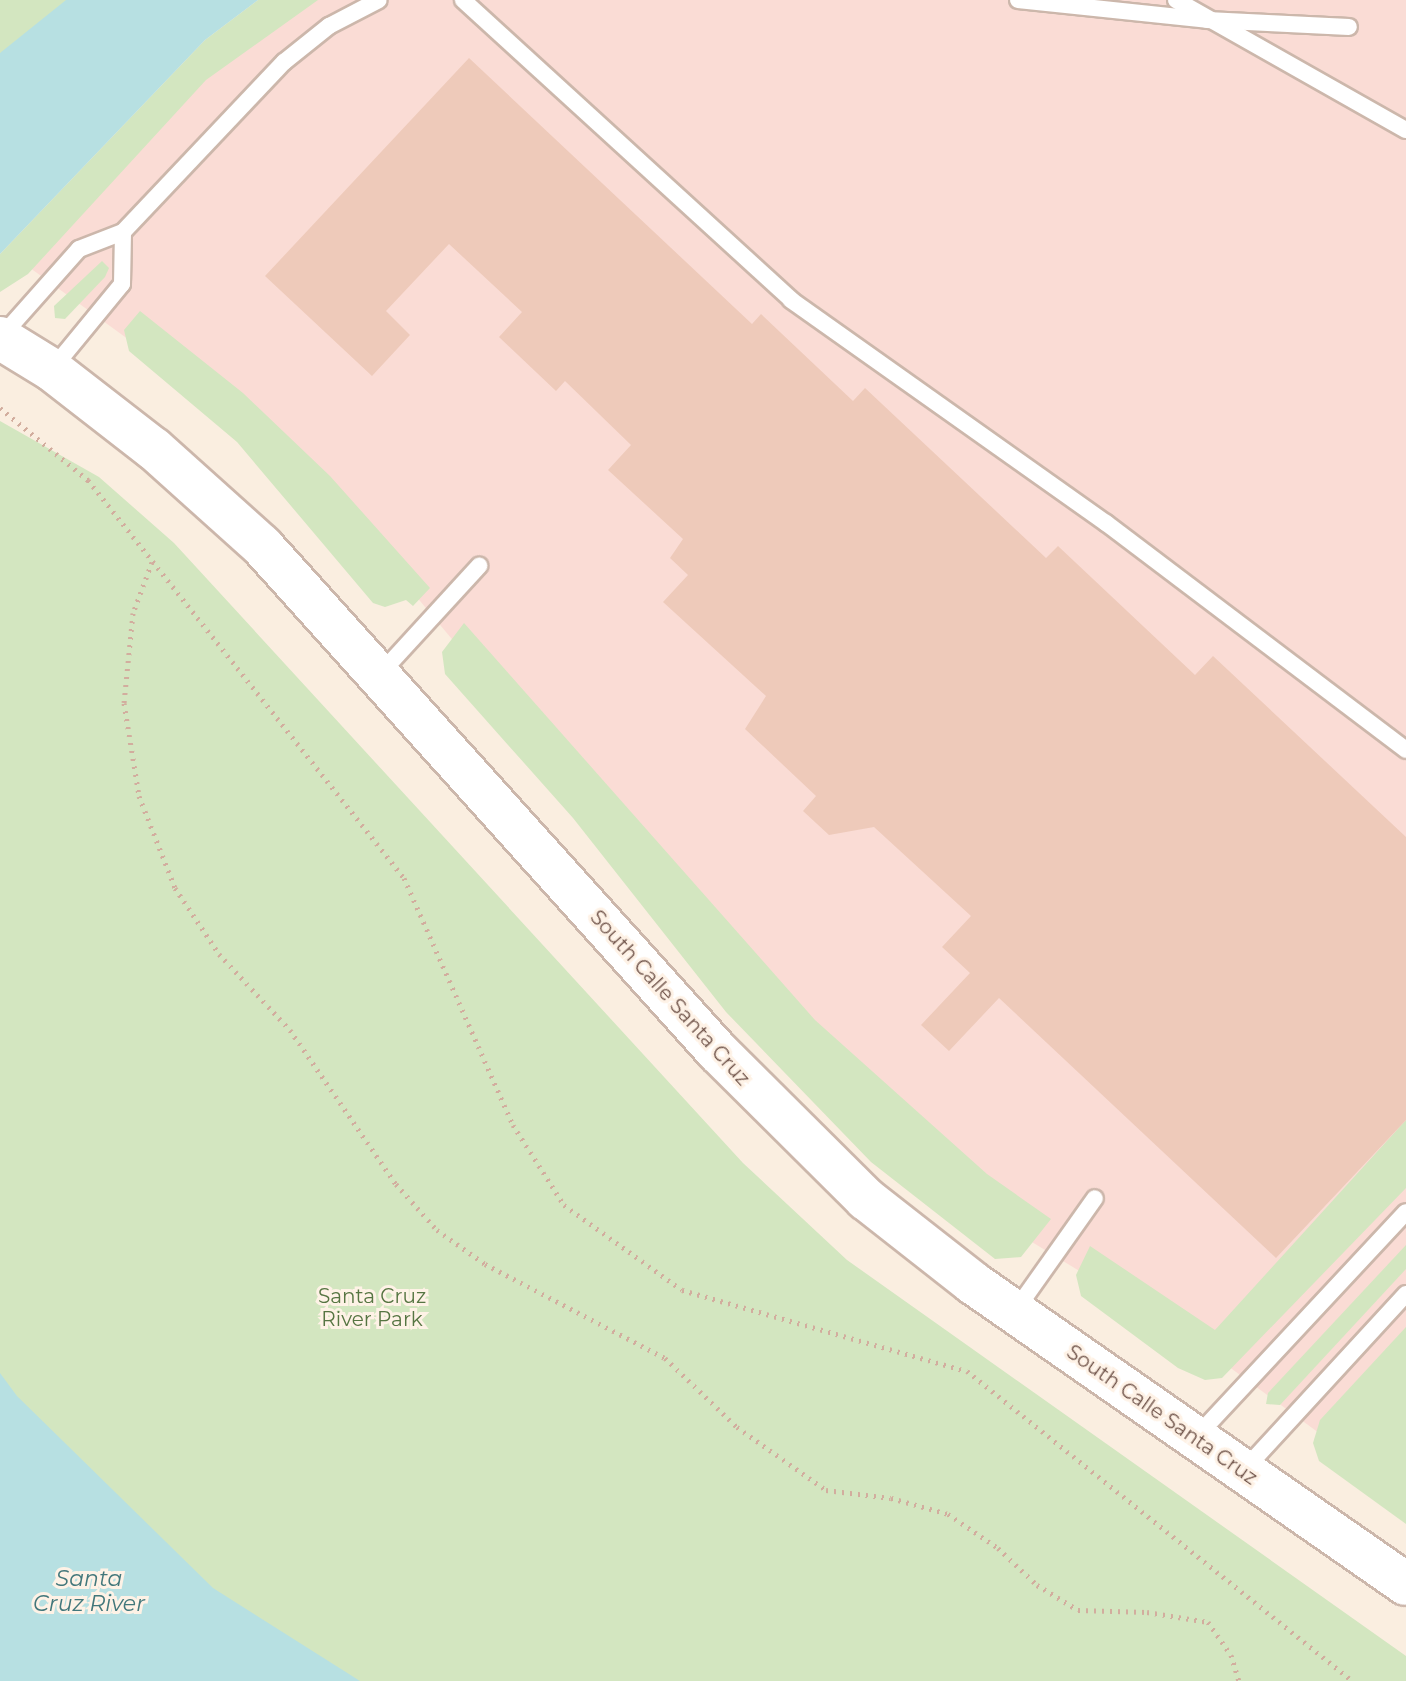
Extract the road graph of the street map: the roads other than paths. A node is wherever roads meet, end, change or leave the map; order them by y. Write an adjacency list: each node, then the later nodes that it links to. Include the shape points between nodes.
1 (379, 0): 8 (lane, via 329,26 284,62)
2 (463, 0): 13 (lane, via 791,300 1097,517)
3 (1018, 0): 5 (lane)
4 (1176, 0): 5 (lane)
5 (1207, 20): 6 (lane); 7 (lane)
6 (1349, 27)
7 (1406, 130)
8 (123, 232): 9 (lane, via 79,249); 10 (lane, via 122,284)
9 (0, 338): 10 (street, South Calle Santa Cruz)
10 (52, 370): 12 (street, South Calle Santa Cruz, via 235,520)
11 (479, 566): 12 (lane)
12 (379, 674): 17 (street, South Calle Santa Cruz, via 789,1127 900,1227)
13 (1406, 750)
14 (1095, 1198): 17 (lane)
15 (1406, 1212): 18 (lane)
16 (1406, 1294): 19 (lane)
17 (1014, 1312): 18 (street, South Calle Santa Cruz)
18 (1196, 1438): 19 (street, South Calle Santa Cruz)
19 (1242, 1471): 20 (street, South Calle Santa Cruz)
20 (1406, 1584)

